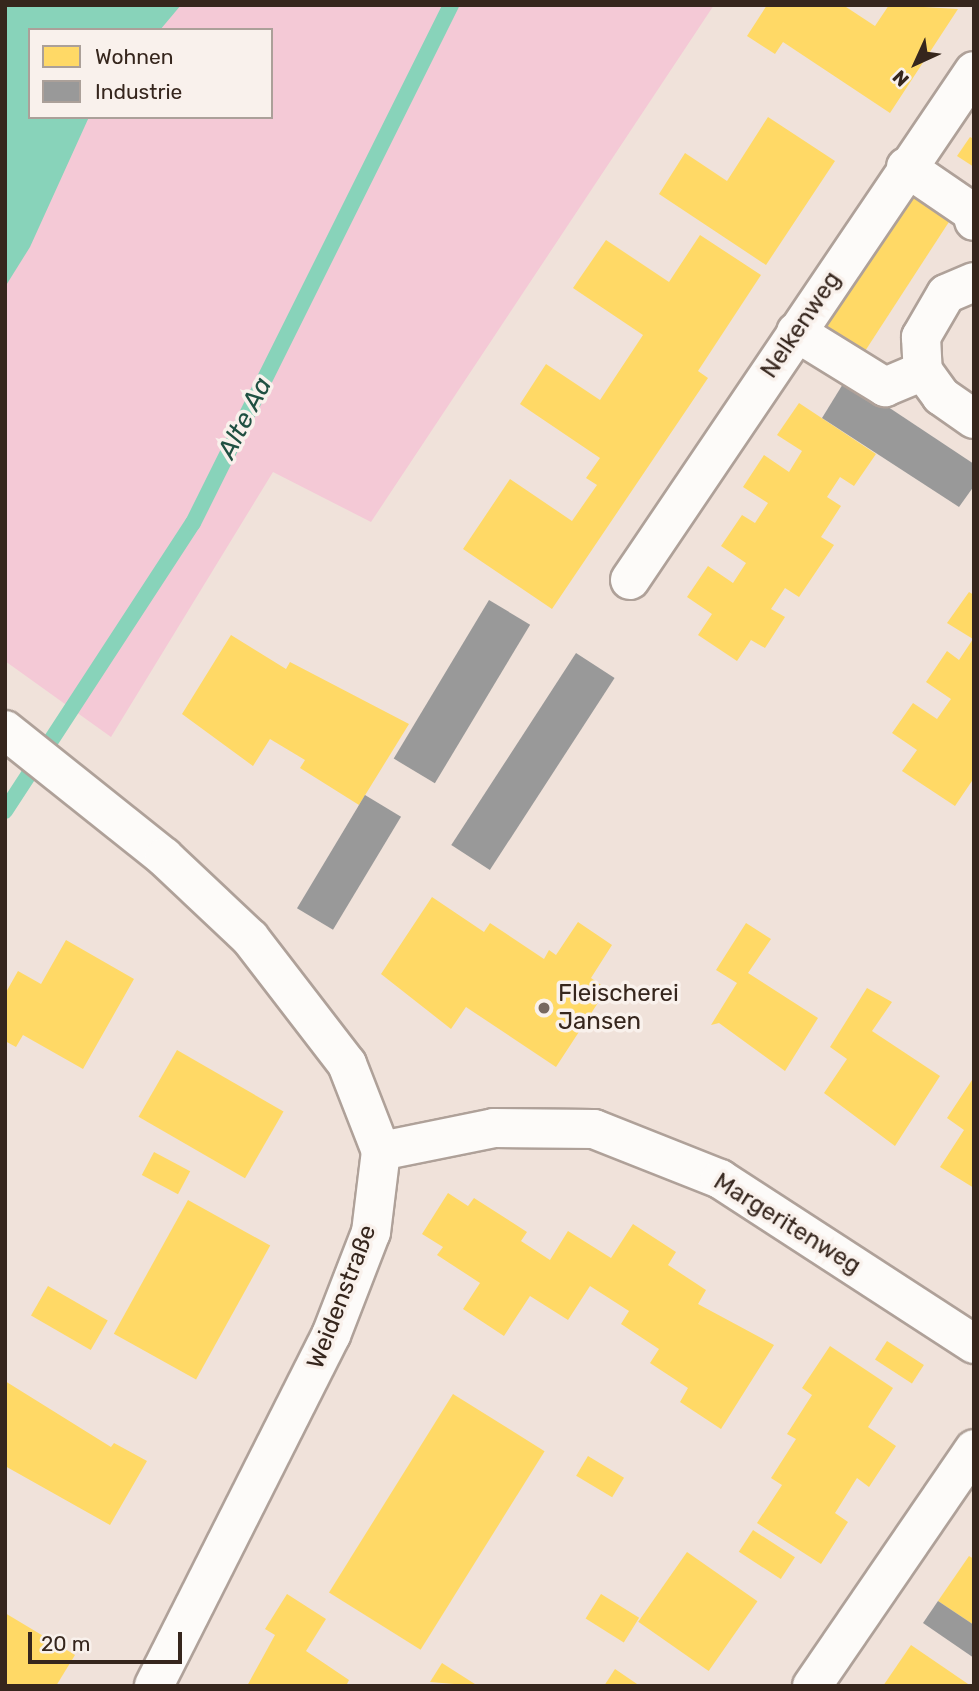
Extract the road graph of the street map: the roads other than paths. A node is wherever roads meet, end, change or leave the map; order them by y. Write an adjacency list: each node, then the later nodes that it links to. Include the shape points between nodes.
1 (974, 71): 2 (street, Nelkenweg)
2 (906, 167): 3 (street, via 972,212); 5 (street, Nelkenweg)
3 (974, 221)
4 (974, 282): 6 (street, via 946,294 921,337)
5 (796, 332): 6 (street, via 885,387); 8 (street, Nelkenweg)
6 (923, 371): 7 (street, via 941,396)
7 (974, 419)
8 (630, 580)
9 (13, 735): 10 (street, Weidenstraße, via 75,781 250,938 347,1064)
10 (381, 1151): 11 (street, Margeritenweg, via 494,1128 594,1129 720,1179); 13 (street, Weidenstraße, via 372,1232 331,1335)
11 (974, 1344)
12 (974, 1450): 14 (street)
13 (154, 1686)
14 (812, 1686)

